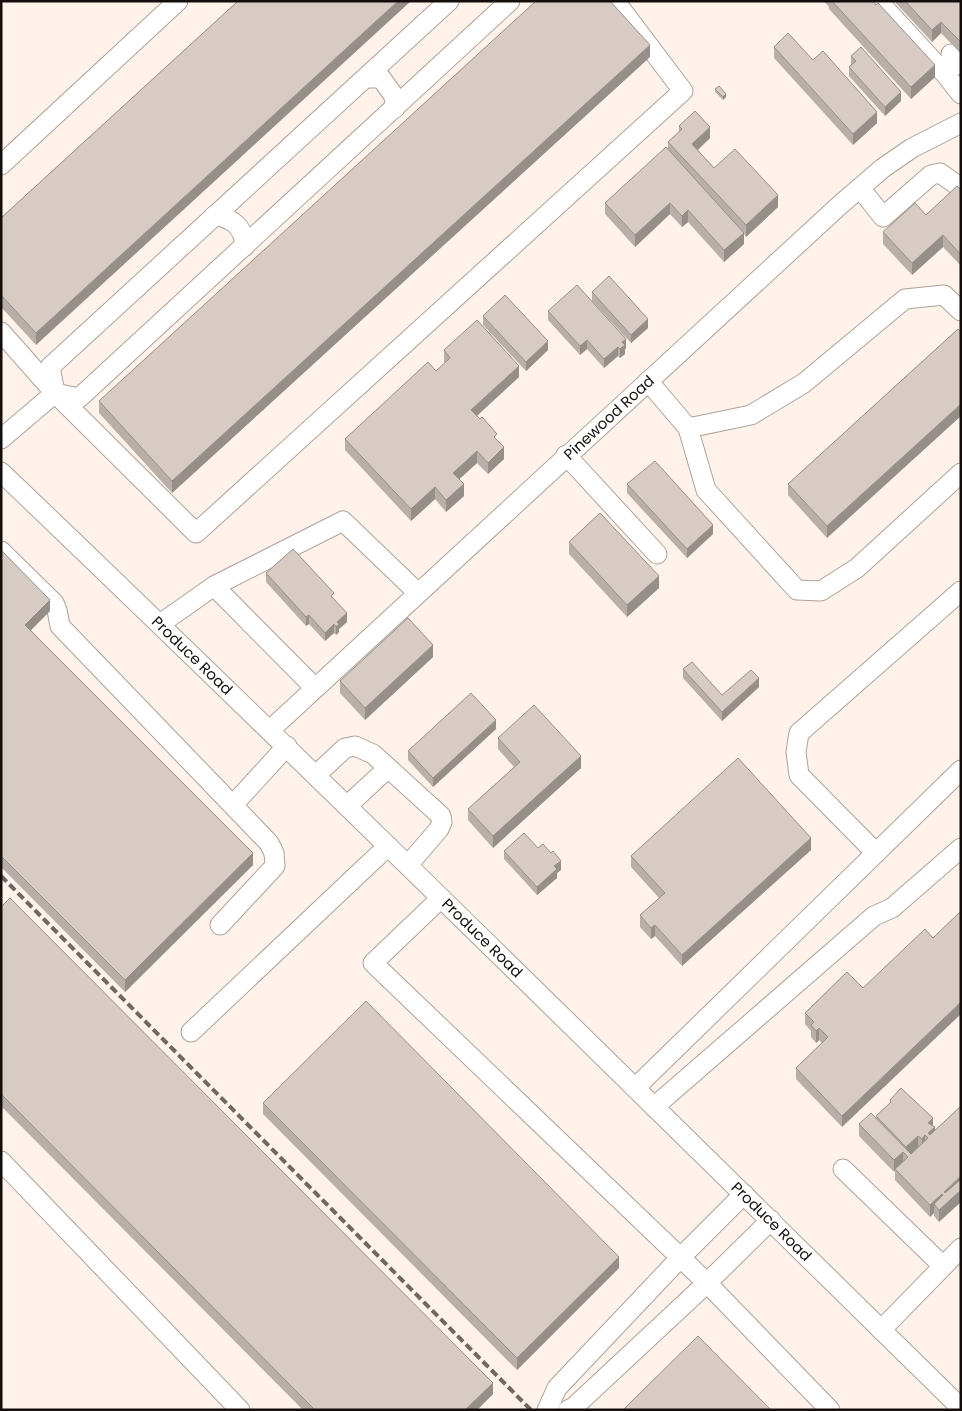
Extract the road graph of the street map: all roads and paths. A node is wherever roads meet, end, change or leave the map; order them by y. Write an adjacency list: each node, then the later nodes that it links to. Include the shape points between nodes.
1 (178, 1): 10 (street)
2 (449, 1): 6 (street)
3 (510, 1): 8 (street)
4 (616, 1): 18 (street, via 683,91 196,532)
5 (878, 1): 7 (street)
6 (367, 78): 8 (street, via 381,78 394,96); 13 (street)
7 (961, 94)
8 (396, 108): 14 (street)
9 (961, 123): 11 (street, Pinewood Road, via 912,148)
10 (1, 165)
11 (860, 188): 12 (street, via 883,216 931,175 940,173); 17 (street, Pinewood Road)
12 (961, 188)
13 (215, 215): 14 (street, via 230,219 244,234); 18 (street, via 50,367)
14 (245, 246): 18 (street, via 79,398)
15 (961, 311): 19 (street, via 944,295 905,299 804,383 751,415)
16 (1, 332): 18 (street)
17 (648, 381): 19 (street); 21 (street, Pinewood Road)
18 (55, 393): 20 (street)
19 (688, 428): 23 (street, via 706,490 797,590 821,591 857,568)
20 (1, 439)
21 (566, 456): 25 (street); 28 (street, Pinewood Road)
22 (1, 472): 29 (street, Produce Road)
23 (961, 473)
24 (1, 551): 36 (street, via 54,603 60,626)
25 (658, 554)
26 (214, 586): 28 (street, via 343,521); 29 (street); 30 (street)
27 (961, 591): 40 (street, via 799,733 796,752 800,774)
28 (418, 593): 30 (street, Pinewood Road)
29 (160, 624): 31 (street, Produce Road)
30 (315, 688): 31 (street, Pinewood Road)
31 (270, 730): 32 (street, Produce Road)
32 (287, 746): 35 (street, Produce Road); 36 (street)
33 (388, 768): 35 (street, via 373,754 355,746 345,748); 37 (street); 41 (street, via 441,816 439,830)
34 (961, 770): 40 (street)
35 (316, 775): 37 (street, Produce Road)
36 (233, 805): 43 (street, via 269,843 275,866)
37 (347, 806): 38 (street, Produce Road)
38 (388, 846): 41 (street, Produce Road); 44 (street)
39 (961, 848): 46 (street, via 892,908 874,916)
40 (876, 853): 45 (street)
41 (408, 865): 42 (street, Produce Road)
42 (441, 898): 45 (street, Produce Road); 52 (street, via 373,963)
43 (220, 925)
44 (191, 1032)
45 (635, 1088): 46 (street, Produce Road)
46 (654, 1107): 49 (street, Produce Road)
47 (1, 1160): 59 (street)
48 (843, 1169): 53 (street)
49 (744, 1194): 50 (street, Produce Road); 52 (street)
50 (771, 1220): 54 (street); 55 (street, Produce Road)
51 (961, 1248): 53 (street)
52 (681, 1257): 54 (street); 56 (street)
53 (943, 1266): 55 (street)
54 (708, 1283): 57 (street); 62 (street)
55 (881, 1330): 58 (street, Produce Road)
56 (601, 1342): 57 (street); 60 (street, via 557,1388)
57 (622, 1363): 61 (street)
58 (957, 1397)
59 (240, 1410)
60 (547, 1410)
61 (568, 1410)
62 (830, 1410)

